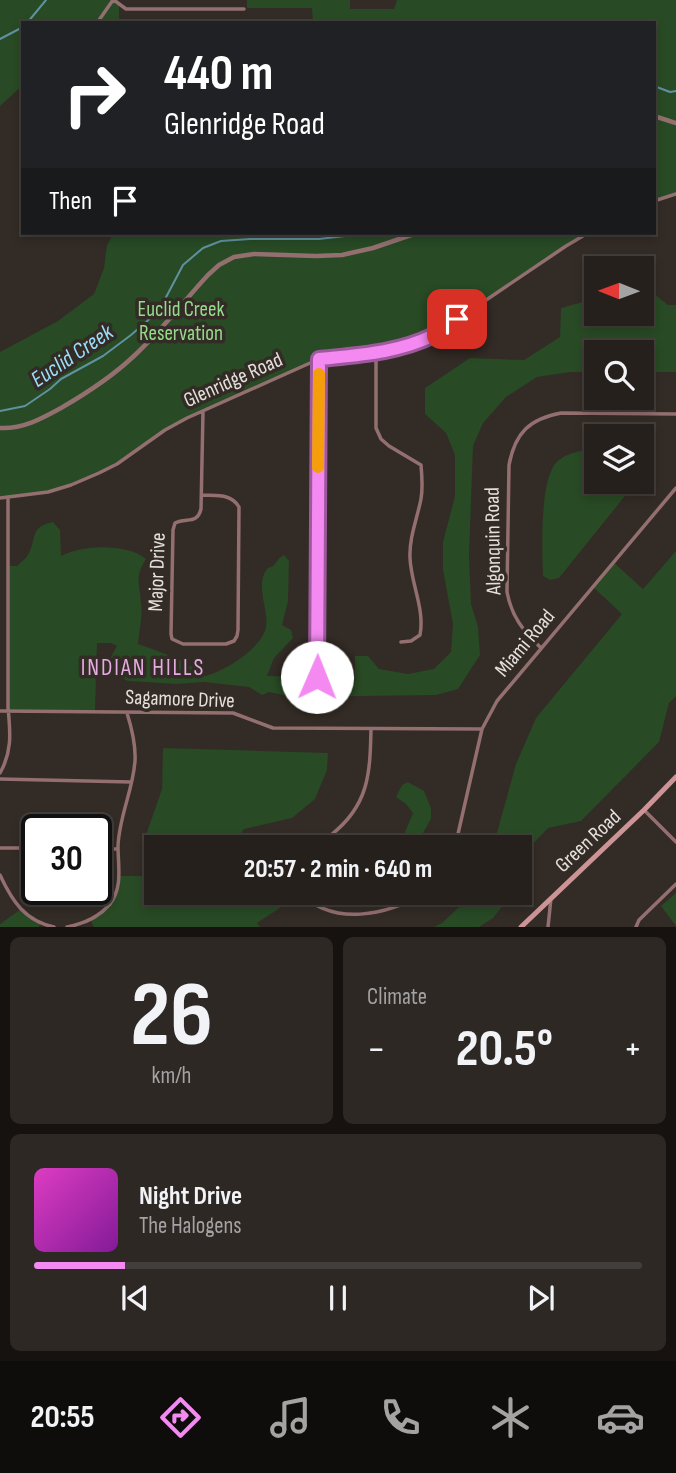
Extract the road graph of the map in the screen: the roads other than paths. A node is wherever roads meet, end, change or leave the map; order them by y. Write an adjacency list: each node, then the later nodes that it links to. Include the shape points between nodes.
1 (113, 0): 2 (street, via 126,9); 3 (street)
2 (244, 9)
3 (98, 21)
4 (656, 117): 5 (street)
5 (676, 123)
6 (676, 194): 7 (street)
7 (656, 200)
8 (411, 235): 14 (street, via 342,255 234,257 208,275 137,353 81,397 35,422 15,429)
9 (585, 235): 10 (street, Glenridge Road, via 436,334)
10 (376, 354): 11 (street, Glenridge Road); 19 (street, via 376,428 389,446 421,466 421,498 410,556 423,622 420,635)
11 (319, 359): 12 (street, Glenridge Road); 21 (street)
12 (203, 412): 16 (street); 18 (street, Glenridge Road, via 165,430 99,473 48,492)
13 (676, 414): 20 (street, Algonquin Road, via 561,413 545,416 519,435 509,464 507,592 521,628)
14 (0, 428)
15 (676, 488): 20 (street, Miami Road)
16 (202, 495): 16 (street, Major Drive, via 228,497 239,507 238,630 226,644 172,639 173,530 180,520 199,516)
17 (0, 498): 18 (street, Glenridge Road)
18 (8, 498): 23 (street)
19 (401, 642)
20 (541, 648): 26 (street, Miami Road, via 497,701)
21 (317, 677)
22 (0, 711): 23 (street, Sagamore Drive)
23 (9, 711): 24 (street, Sagamore Drive); 27 (street, via 10,741)
24 (127, 713): 25 (street, Sagamore Drive, via 233,713 273,728); 30 (street, via 135,747)
25 (371, 729): 26 (street, Sagamore Drive); 32 (street, via 368,781 357,807)
26 (482, 729): 33 (street, Miami Road)
27 (0, 773)
28 (676, 777): 31 (main road, Green Road)
29 (0, 779): 30 (street)
30 (131, 782): 38 (street)
31 (644, 810): 34 (street); 41 (main road, Green Road)
32 (330, 835)
33 (458, 835)
34 (676, 842)
35 (0, 848): 36 (street)
36 (21, 848)
37 (112, 849): 38 (street)
38 (118, 849): 48 (street, via 120,876 110,904 87,921)
39 (0, 875): 46 (street, via 16,903)
40 (676, 884): 51 (street)
41 (552, 897): 49 (main road, Green Road); 50 (street)
42 (310, 905): 44 (street)
43 (400, 905): 45 (street)
44 (330, 917)
45 (373, 919)
46 (39, 926): 47 (street)
47 (54, 927)
48 (67, 927)
49 (521, 927)
50 (548, 927)
51 (636, 927)

